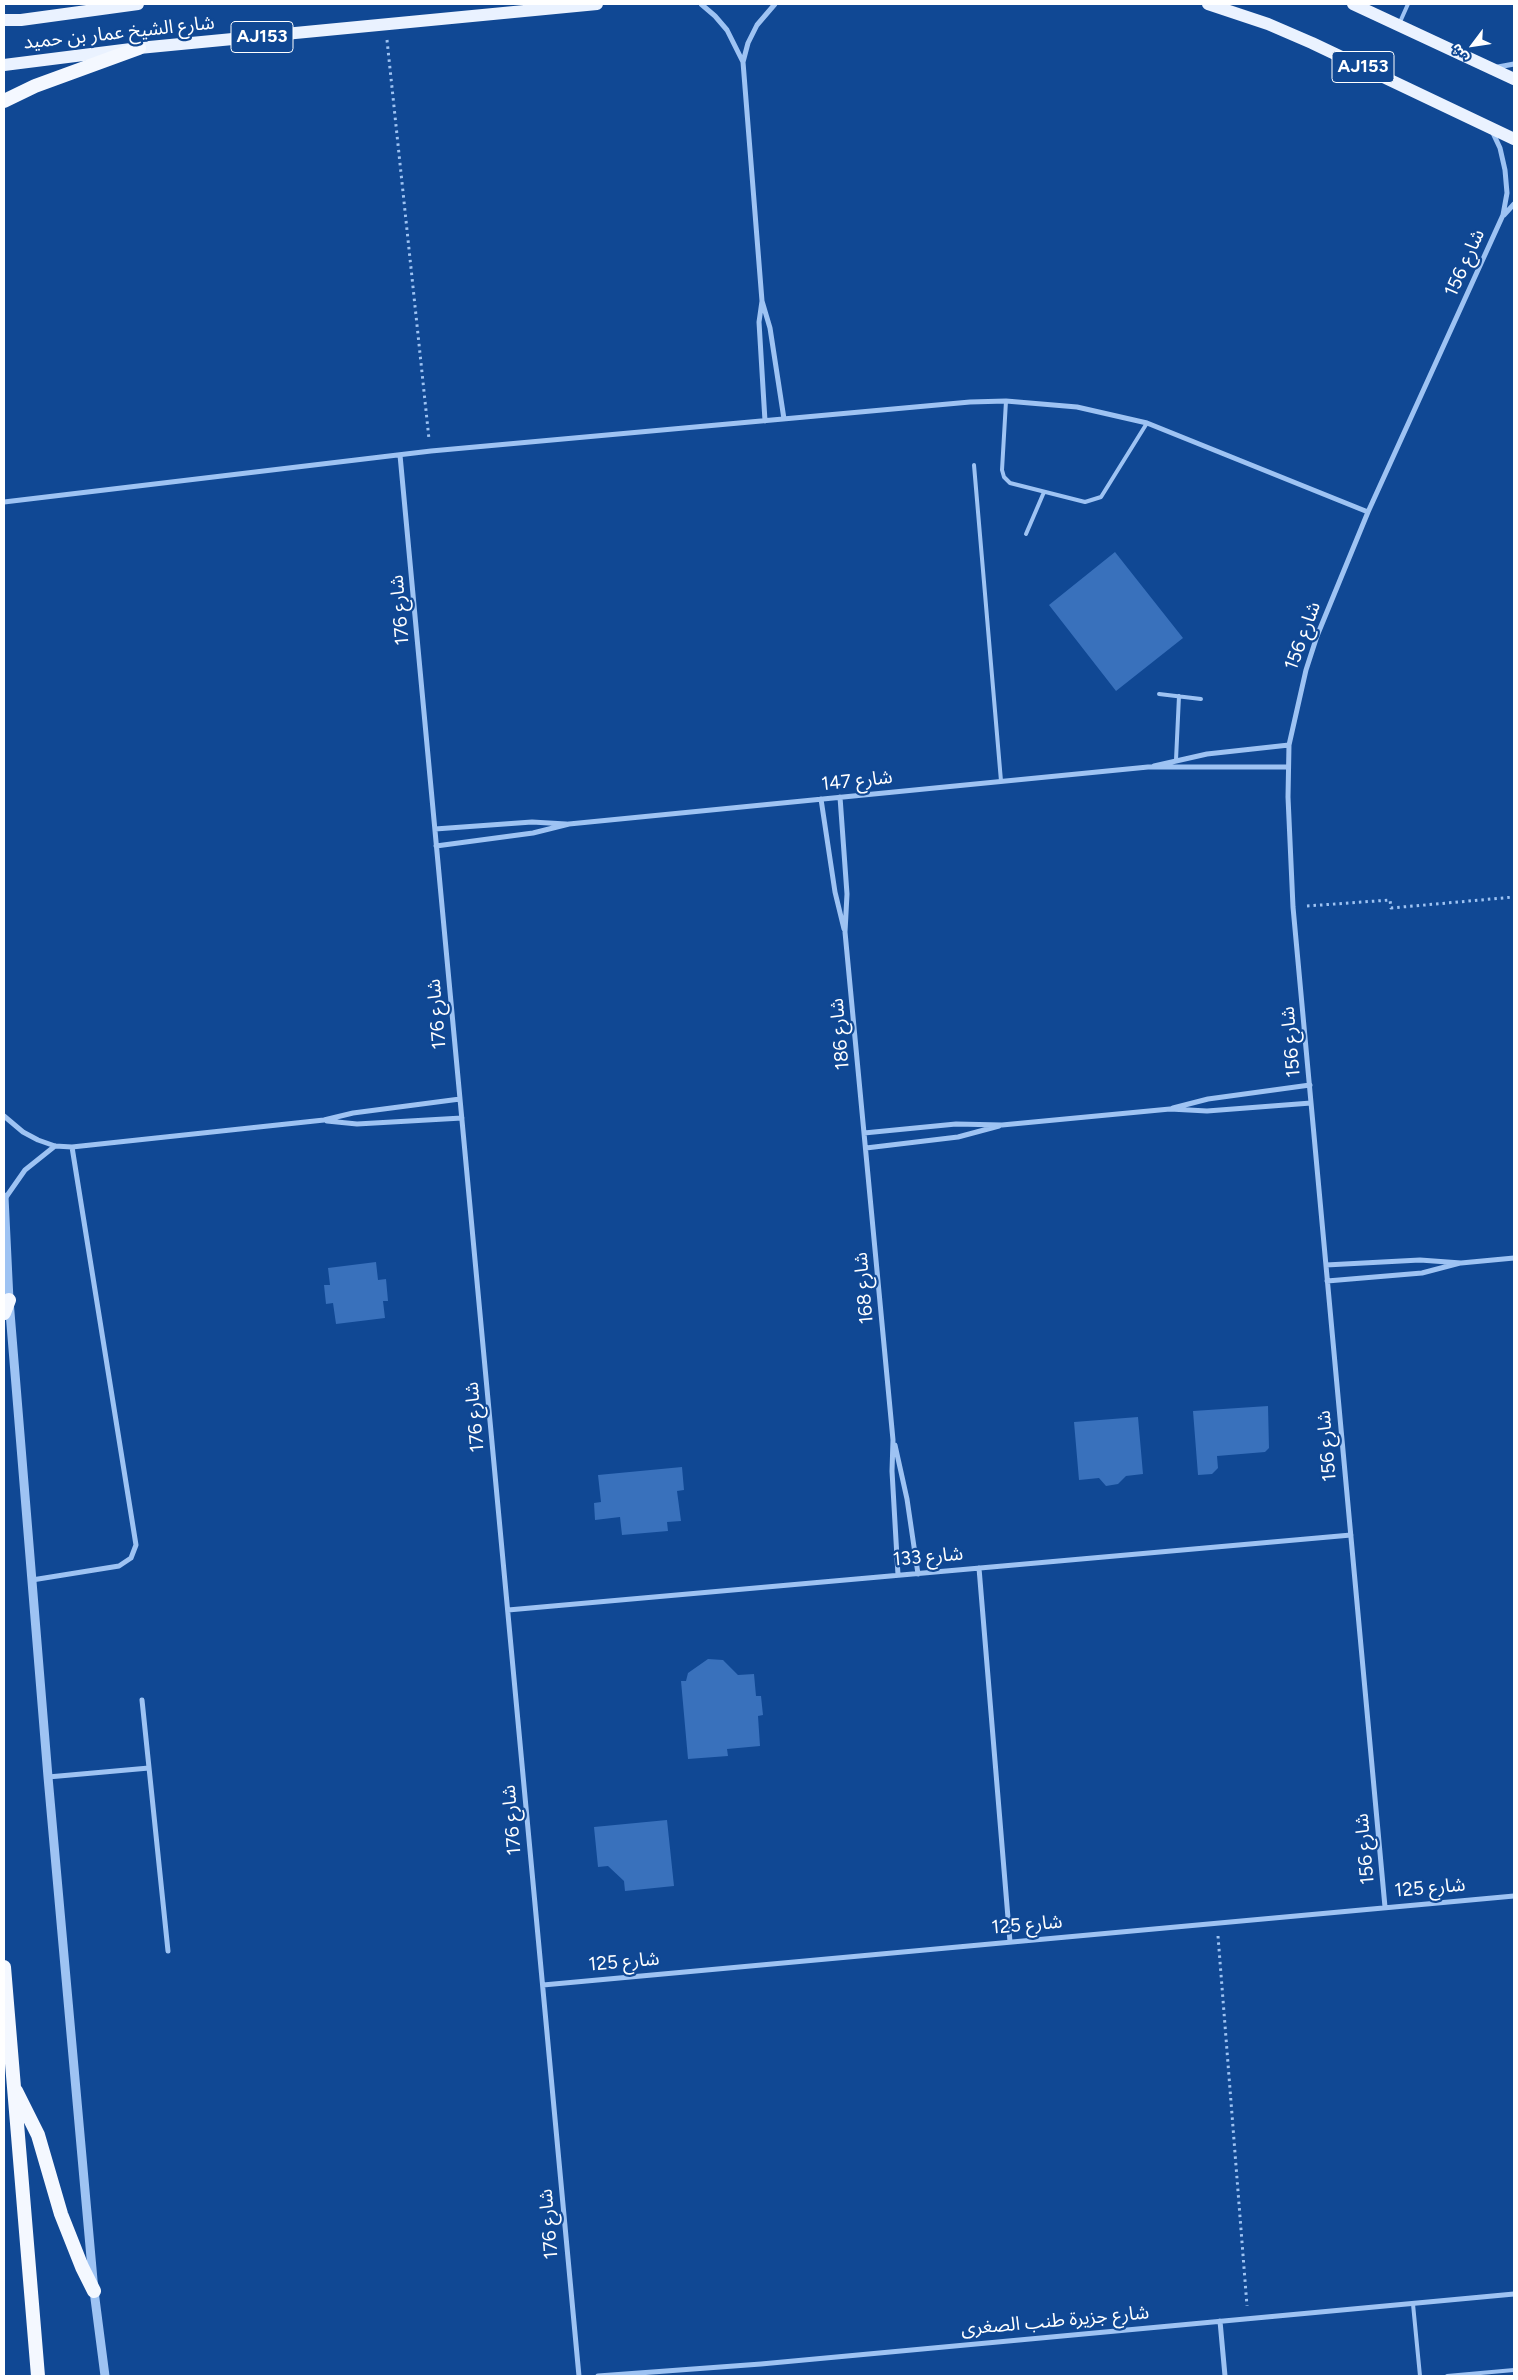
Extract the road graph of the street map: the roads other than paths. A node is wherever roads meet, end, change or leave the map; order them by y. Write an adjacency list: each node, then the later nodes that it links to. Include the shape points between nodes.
1 (138, 4): 8 (main road, شارع الشيخ عمار بن حميد)
2 (598, 4): 10 (main road, شارع الشيخ عمار بن حميد / AJ153)
3 (701, 4): 11 (street, via 727,30)
4 (775, 4): 11 (street, via 757,25)
5 (1208, 4): 17 (main road, AJ153, via 1312,43)
6 (1353, 4): 9 (main road, AJ153)
7 (1408, 4): 9 (lane)
8 (4, 20)
9 (1399, 24): 14 (main road, AJ153)
10 (139, 48): 13 (main road, شارع الشيخ عمار بن حميد / AJ153); 16 (highway, via 35,86)
11 (743, 62): 21 (street)
12 (1514, 64): 14 (street)
13 (4, 65)
14 (1492, 68): 15 (main road, AJ153)
15 (1514, 79)
16 (4, 101)
17 (1490, 127): 18 (main road, AJ153); 20 (street, شارع 156, via 1500,148 1505,170 1507,193)
18 (1514, 139)
19 (1514, 204): 20 (street, شارع 156)
20 (1503, 215): 30 (street, شارع 156)
21 (762, 301): 23 (street, via 770,328); 24 (street, via 759,322)
22 (1006, 401): 23 (street); 25 (street, via 1077,407); 28 (lane, via 1002,474 1010,482)
23 (784, 419): 24 (street)
24 (765, 421): 26 (street)
25 (1147, 423): 28 (lane, via 1104,493 1096,500 1085,502); 30 (street)
26 (400, 455): 29 (street); 43 (street, شارع 176)
27 (974, 465): 39 (lane)
28 (1044, 492): 31 (lane)
29 (4, 502)
30 (1368, 512): 35 (street, شارع 156, via 1317,636)
31 (1026, 534)
32 (1159, 694): 33 (lane)
33 (1178, 696): 34 (lane); 36 (lane)
34 (1201, 699)
35 (1289, 745): 36 (street, شارع 147); 38 (street, شارع 156)
36 (1176, 760): 37 (street, شارع 147)
37 (1148, 767): 38 (street, شارع 147); 39 (street, شارع 147)
38 (1288, 767): 46 (street, شارع 156, via 1293,906)
39 (1001, 782): 40 (street, شارع 147)
40 (840, 797): 41 (street, شارع 147); 45 (street, شارع 186, via 847,894)
41 (821, 799): 42 (street, شارع 147); 45 (street, شارع 186, via 836,898)
42 (569, 824): 43 (street, شارع 147, via 522,822); 44 (street, شارع 147, via 533,833)
43 (435, 829): 44 (street, شارع 176)
44 (436, 846): 47 (street, شارع 176)
45 (845, 932): 54 (street, شارع 186)
46 (1310, 1085): 48 (street, شارع 156); 49 (street, via 1208,1099)
47 (460, 1099): 51 (street, شارع 176); 52 (street, via 352,1113)
48 (1311, 1103): 49 (street, via 1207,1111); 61 (street, شارع 156)
49 (1170, 1109): 53 (street)
50 (4, 1116): 55 (street, via 23,1132)
51 (462, 1118): 52 (street, via 357,1124); 71 (street, شارع 176)
52 (324, 1120): 56 (street)
53 (1002, 1125): 54 (street, via 956,1124); 57 (street, via 958,1137)
54 (864, 1133): 57 (street, شارع 168)
55 (55, 1146): 56 (street); 58 (street, via 25,1170)
56 (72, 1147): 70 (street, via 136,1545 131,1558 119,1566)
57 (866, 1148): 65 (street, شارع 168)
58 (4, 1199): 63 (street)
59 (1514, 1258): 60 (street)
60 (1461, 1263): 61 (street, via 1420,1260); 62 (street, via 1422,1273)
61 (1326, 1265): 62 (street, شارع 156)
62 (1327, 1281): 66 (street, شارع 156)
63 (9, 1300): 64 (highway); 70 (street)
64 (4, 1313)
65 (893, 1440): 68 (street, شارع 168, via 905,1484); 69 (street, شارع 168)
66 (1351, 1535): 67 (street, شارع 133); 76 (street, شارع 156)
67 (979, 1568): 68 (street, شارع 133); 77 (street)
68 (918, 1574): 69 (street, شارع 133)
69 (898, 1575): 71 (street, شارع 133)
70 (32, 1580): 74 (street)
71 (508, 1610): 80 (street, شارع 176)
72 (142, 1700): 73 (street)
73 (149, 1768): 74 (street); 78 (street)
74 (48, 1778): 82 (street)
75 (1514, 1896): 76 (street, شارع 125)
76 (1385, 1908): 77 (street, شارع 125)
77 (1010, 1942): 80 (street, شارع 125)
78 (168, 1951)
79 (4, 1967): 81 (highway)
80 (542, 1985): 89 (street, شارع 176)
81 (13, 2087): 82 (highway, via 38,2135 61,2214); 87 (highway)
82 (94, 2292): 88 (street)
83 (1514, 2294): 84 (street, شارع جزيرة طنب الصغرى)
84 (1413, 2304): 85 (street, شارع جزيرة طنب الصغرى); 92 (lane)
85 (1220, 2321): 90 (street, شارع جزيرة طنب الصغرى); 91 (street)
86 (1514, 2370): 93 (lane)
87 (38, 2376)
88 (104, 2376)
89 (579, 2376)
90 (598, 2376)
91 (1225, 2376)
92 (1420, 2376)
93 (1447, 2376)

